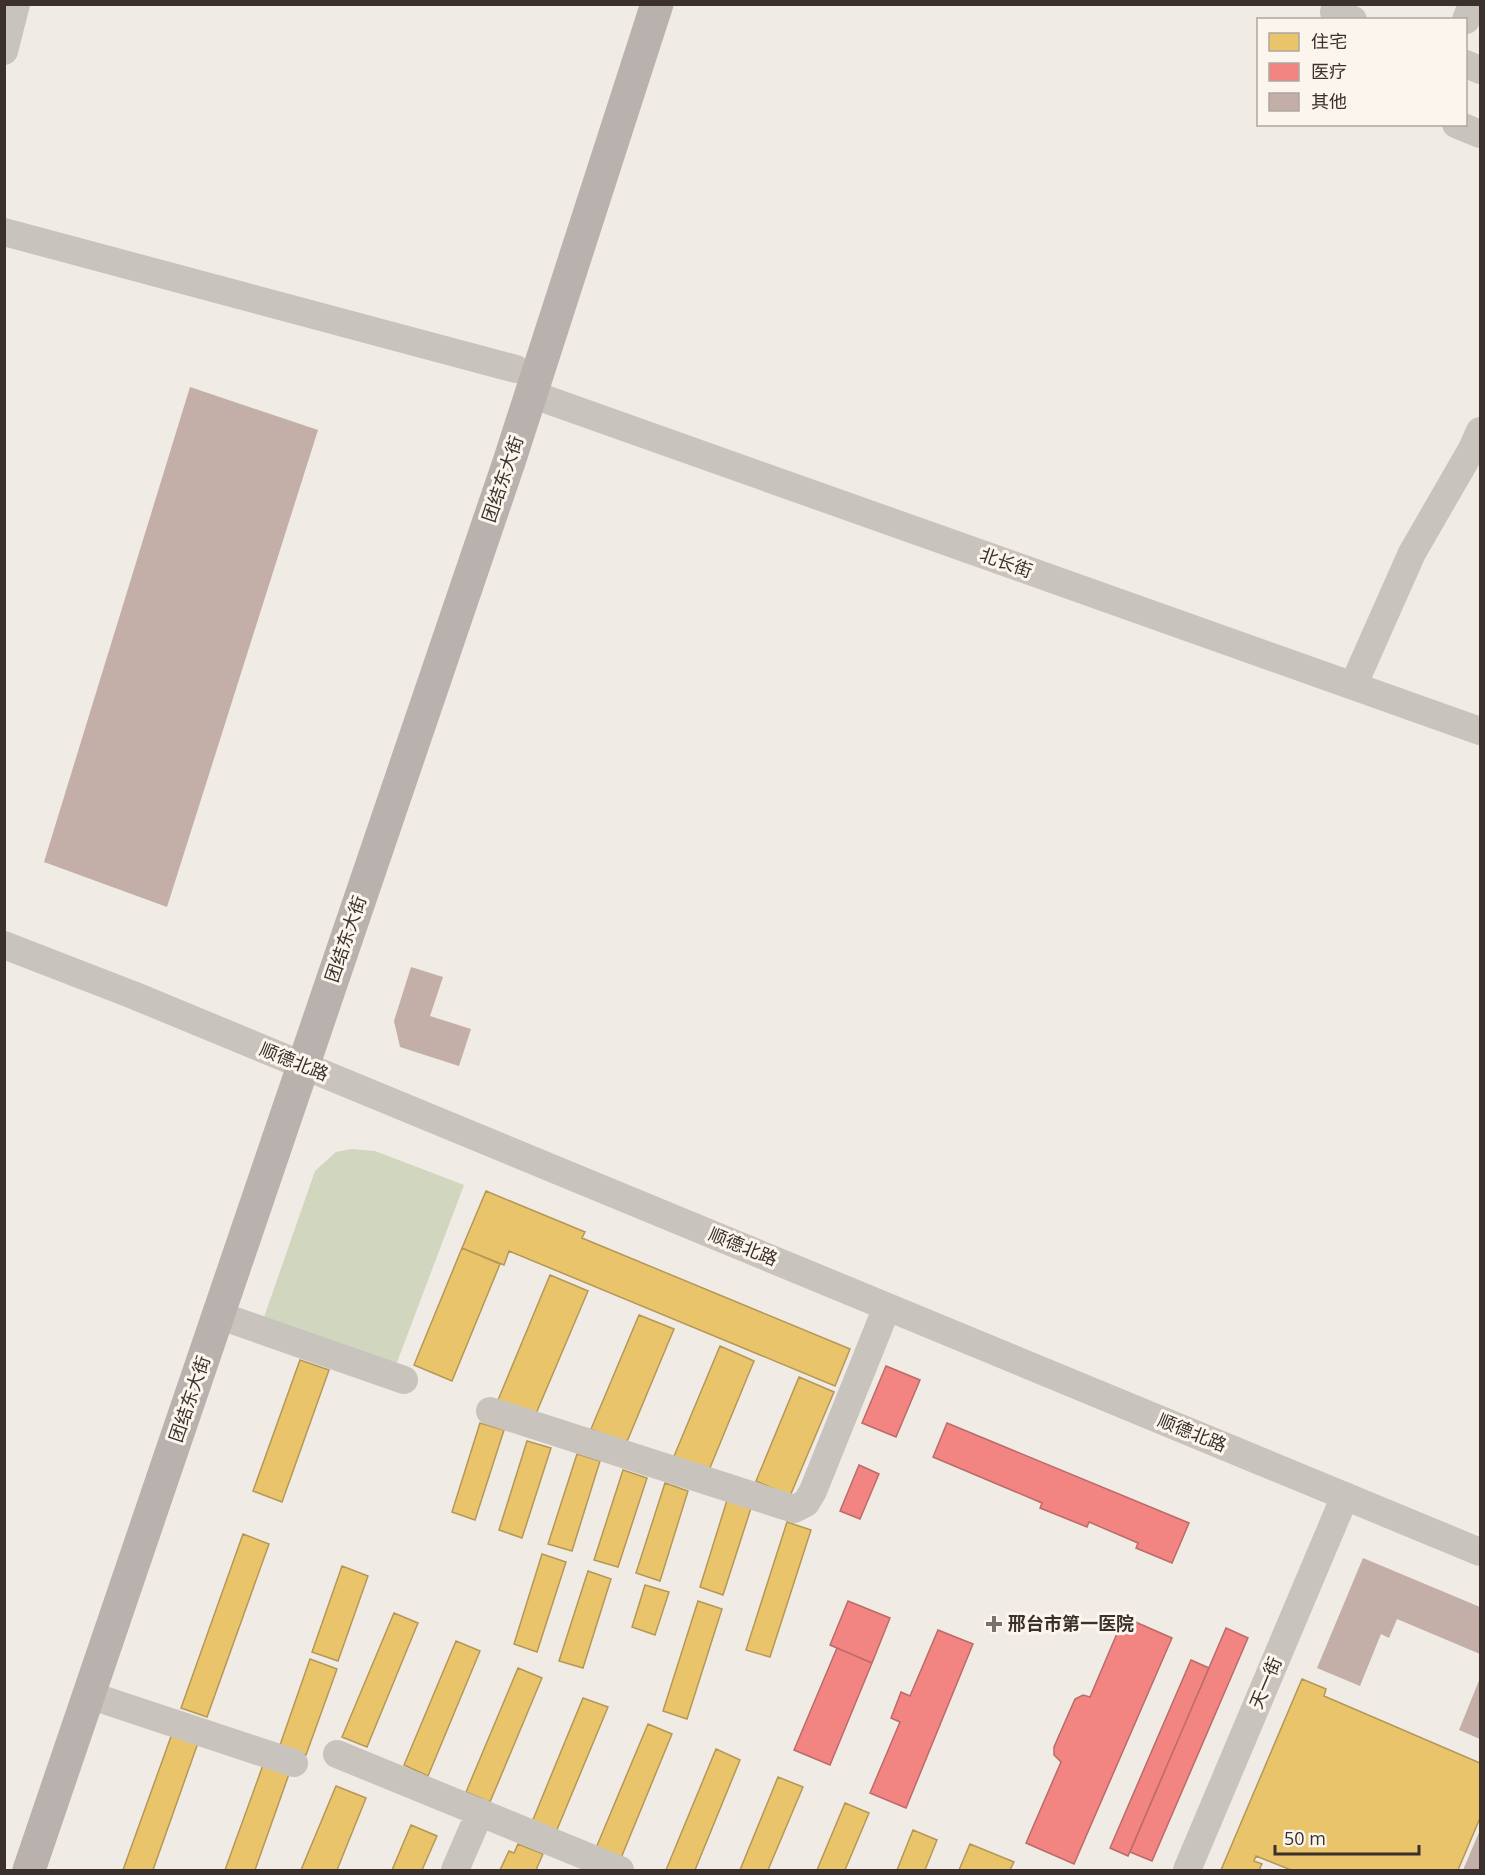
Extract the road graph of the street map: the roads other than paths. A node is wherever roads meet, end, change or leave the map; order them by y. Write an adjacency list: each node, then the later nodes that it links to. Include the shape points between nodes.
1 (16, 4): 4 (street)
2 (634, 4): 8 (main road, 团结东大街)
3 (657, 4): 8 (main road, 团结东大街)
4 (4, 51)
5 (1461, 126): 6 (street)
6 (1480, 134)
7 (4, 232): 8 (street, 北长街)
8 (523, 382): 10 (street, 北长街); 13 (main road, 团结东大街)
9 (1480, 431): 10 (street, via 1413,553)
10 (1353, 686): 11 (street, 北长街)
11 (1480, 731)
12 (4, 945): 13 (street, 顺德北路)
13 (293, 1061): 14 (street, 顺德北路); 15 (main road, 团结东大街); 24 (main road, 团结东大街)
14 (887, 1307): 17 (street, via 813,1491 807,1503 794,1509); 18 (street, 顺德北路)
15 (218, 1315): 16 (street); 20 (main road, 团结东大街)
16 (404, 1380)
17 (490, 1411)
18 (1345, 1496): 19 (street, 顺德北路); 28 (street, 天一街)
19 (1480, 1552)
20 (89, 1695): 22 (street); 25 (main road, 团结东大街)
21 (337, 1754): 23 (street)
22 (294, 1763)
23 (480, 1812): 26 (street); 27 (street)
24 (6, 1870)
25 (29, 1870)
26 (455, 1870)
27 (620, 1870)
28 (1187, 1870)

